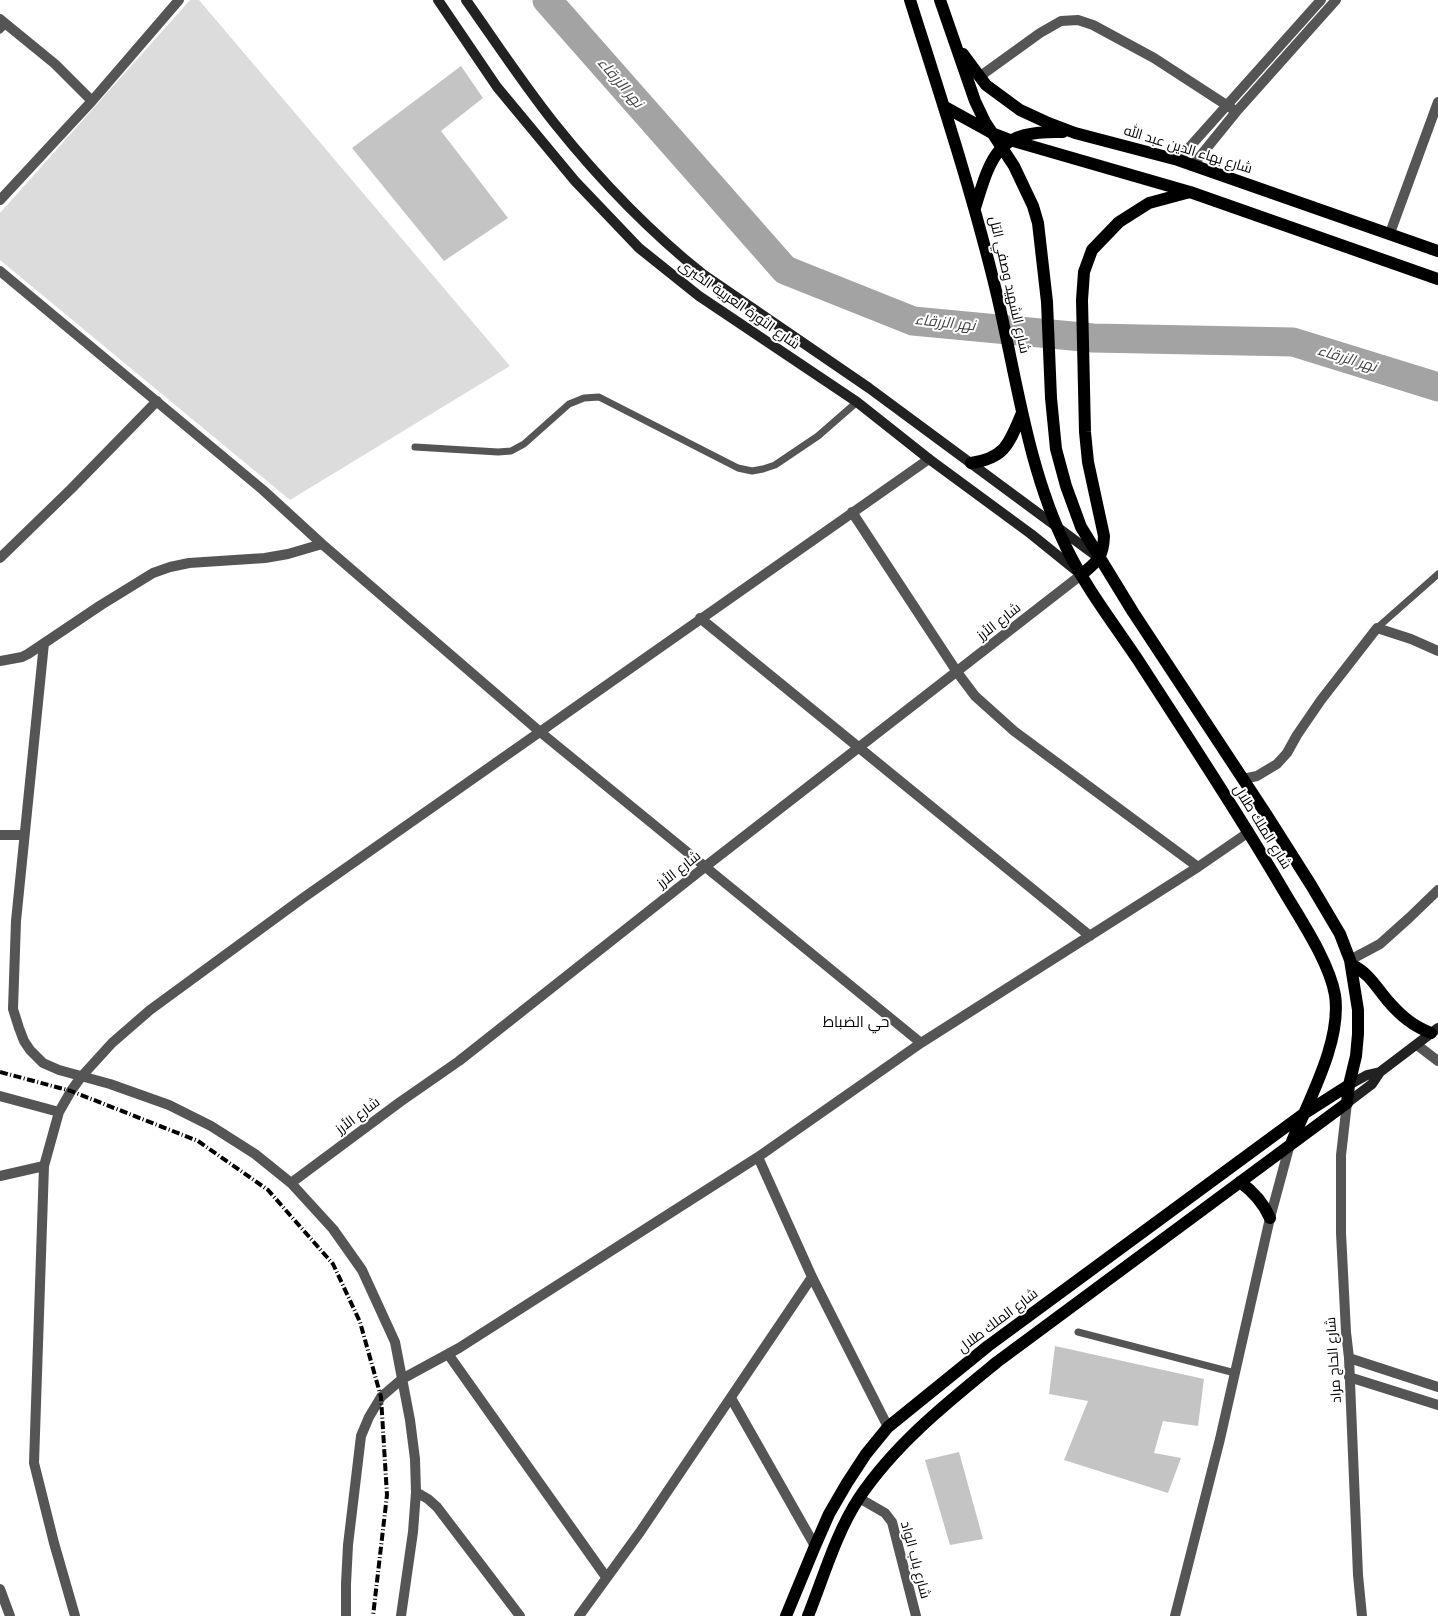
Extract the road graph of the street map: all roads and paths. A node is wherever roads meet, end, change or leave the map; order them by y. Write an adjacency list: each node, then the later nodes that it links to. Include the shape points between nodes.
1 (178, 0): 11 (street)
2 (438, 0): 29 (main road, شارع الثورة العربية الكبرى, via 497,87 575,181 639,248 699,296)
3 (466, 0): 33 (main road, شارع الثورة العربية الكبرى, via 554,124 607,185 653,231 704,275 862,383)
4 (910, 0): 14 (main road, شارع الشهيد وصفي التل)
5 (940, 0): 9 (main road, شارع الشهيد وصفي التل)
6 (1321, 0): 13 (street)
7 (1336, 0): 15 (street)
8 (2, 24): 11 (street, via 54,64)
9 (954, 42): 10 (main road, شارع بهاء الدين عبد الله); 17 (main road, شارع الشهيد وصفي التل, via 975,100)
10 (979, 77): 13 (street, via 1040,33 1062,21 1078,20 1154,58); 16 (main road, شارع بهاء الدين عبد الله, via 1020,110)
11 (92, 101): 22 (street)
12 (1438, 102): 24 (street)
13 (1228, 105): 15 (street); 19 (street)
14 (945, 107): 17 (main road); 23 (main road, شارع الشهيد وصفي التل)
15 (1236, 112): 20 (street)
16 (1075, 132): 18 (main road, via 1028,133); 19 (main road, شارع بهاء الدين عبد الله)
17 (992, 133): 18 (main road, شارع الشهيد وصفي التل)
18 (1006, 144): 21 (main road); 23 (main road, via 984,178); 38 (main road, شارع الشهيد وصفي التل, via 1038,223 1047,302 1053,430 1060,470 1081,527)
19 (1178, 160): 20 (main road, شارع بهاء الدين عبد الله)
20 (1193, 165): 24 (main road, شارع بهاء الدين عبد الله)
21 (1190, 192): 27 (main road); 38 (main road, via 1149,203 1119,222 1092,250 1084,272 1085,432 1104,536 1104,549)
22 (0, 200)
23 (975, 208): 30 (main road, شارع الشهيد وصفي التل)
24 (1390, 233): 25 (main road, شارع بهاء الدين عبد الله)
25 (1438, 251)
26 (0, 271): 28 (street)
27 (1438, 279)
28 (157, 401): 36 (street); 37 (street)
29 (857, 402): 31 (lane, via 818,436 775,465 752,471 738,468 599,397 569,404 524,444 511,451); 32 (main road, شارع الثورة العربية الكبرى)
30 (1022, 413): 33 (main road, via 1005,448 986,461); 35 (main road, شارع الشهيد وصفي التل)
31 (416, 447)
32 (929, 459): 34 (street); 40 (main road, شارع الثورة العربية الكبرى)
33 (971, 464): 35 (main road, شارع الثورة العربية الكبرى)
34 (852, 512): 41 (street); 46 (street)
35 (1058, 528): 38 (main road, شارع الثورة العربية الكبرى); 40 (main road, شارع الشهيد وصفي التل)
36 (322, 544): 43 (street, via 265,558 189,563 153,573); 47 (street)
37 (1, 556)
38 (1099, 559): 40 (main road); 49 (main road, شارع الملك طلال)
39 (1438, 574): 42 (lane)
40 (1081, 575): 46 (street, شارع الأرز); 50 (main road, شارع الملك طلال)
41 (700, 618): 47 (street); 48 (street)
42 (1378, 628): 44 (street); 49 (street, via 1321,700 1287,753 1277,764 1256,776)
43 (44, 644): 45 (street, via 22,657); 52 (street)
44 (1438, 651)
45 (0, 661)
46 (957, 672): 48 (street, شارع الأرز); 54 (street, via 975,696 1014,731)
47 (539, 731): 53 (street); 63 (street, via 150,1010 112,1043)
48 (860, 746): 53 (street, شارع الأرز); 56 (street)
49 (1243, 779): 57 (main road, شارع الملك طلال, via 1340,934)
50 (1249, 832): 54 (street); 68 (main road, شارع الملك طلال, via 1311,938 1327,969 1335,995 1335,1026 1331,1044)
51 (0, 835): 52 (street)
52 (24, 835): 63 (street, via 16,921 13,1009 24,1041 43,1063)
53 (706, 866): 59 (street); 74 (street, شارع الأرز, via 459,1061)
54 (1198, 867): 56 (street)
55 (1438, 890): 57 (street, via 1380,944)
56 (1090, 936): 59 (street)
57 (1351, 963): 58 (main road, via 1369,976 1408,1022 1418,1028); 64 (main road, شارع الملك طلال, via 1358,1034)
58 (1435, 1030): 60 (main road)
59 (921, 1043): 70 (street)
60 (1417, 1044): 61 (street); 62 (main road)
61 (1438, 1062)
62 (1380, 1072): 64 (main road); 66 (main road, via 1372,1084)
63 (81, 1077): 67 (street); 74 (street, via 110,1084 186,1113 255,1154)
64 (1350, 1085): 66 (main road, شارع الملك طلال); 68 (main road, شارع الملك طلال)
65 (0, 1096): 67 (street)
66 (1347, 1103): 69 (main road); 79 (street, شارع الحاج مراد, via 1341,1156 1341,1232)
67 (59, 1112): 71 (street)
68 (1302, 1115): 69 (main road, شارع الملك طلال); 86 (main road, شارع الملك طلال, via 988,1346)
69 (1290, 1144): 73 (main road); 75 (street)
70 (758, 1157): 76 (street); 78 (street)
71 (44, 1166): 72 (street); 93 (street, via 34,1463)
72 (0, 1176)
73 (1240, 1182): 75 (main road, via 1261,1201); 88 (main road, via 997,1362 902,1446)
74 (291, 1183): 82 (street, via 333,1229 362,1270 395,1342)
75 (1270, 1218): 80 (street)
76 (812, 1277): 84 (street); 86 (street)
77 (1078, 1332): 80 (lane)
78 (448, 1354): 82 (street); 90 (street)
79 (1349, 1358): 81 (street, شارع الحاج مراد); 83 (street)
80 (1235, 1373): 101 (street)
81 (1349, 1376): 85 (street); 102 (street, شارع الحاج مراد)
82 (402, 1379): 87 (street, via 415,1458); 94 (street, via 381,1397 361,1436 348,1545)
83 (1438, 1387)
84 (731, 1398): 89 (street); 90 (street)
85 (1438, 1405)
86 (888, 1427): 89 (main road, شارع الملك طلال, via 847,1484)
87 (416, 1492): 95 (street); 96 (street, via 437,1507)
88 (859, 1498): 99 (main road, via 843,1526); 100 (street, شارع باب الواد, via 885,1513 892,1522)
89 (814, 1546): 98 (main road, شارع الملك طلال)
90 (606, 1577): 97 (street)
91 (0, 1589): 92 (street)
92 (10, 1616)
93 (75, 1616)
94 (346, 1616)
95 (401, 1616)
96 (520, 1616)
97 (579, 1616)
98 (786, 1616)
99 (808, 1616)
100 (916, 1616)
101 (1174, 1616)
102 (1362, 1616)

